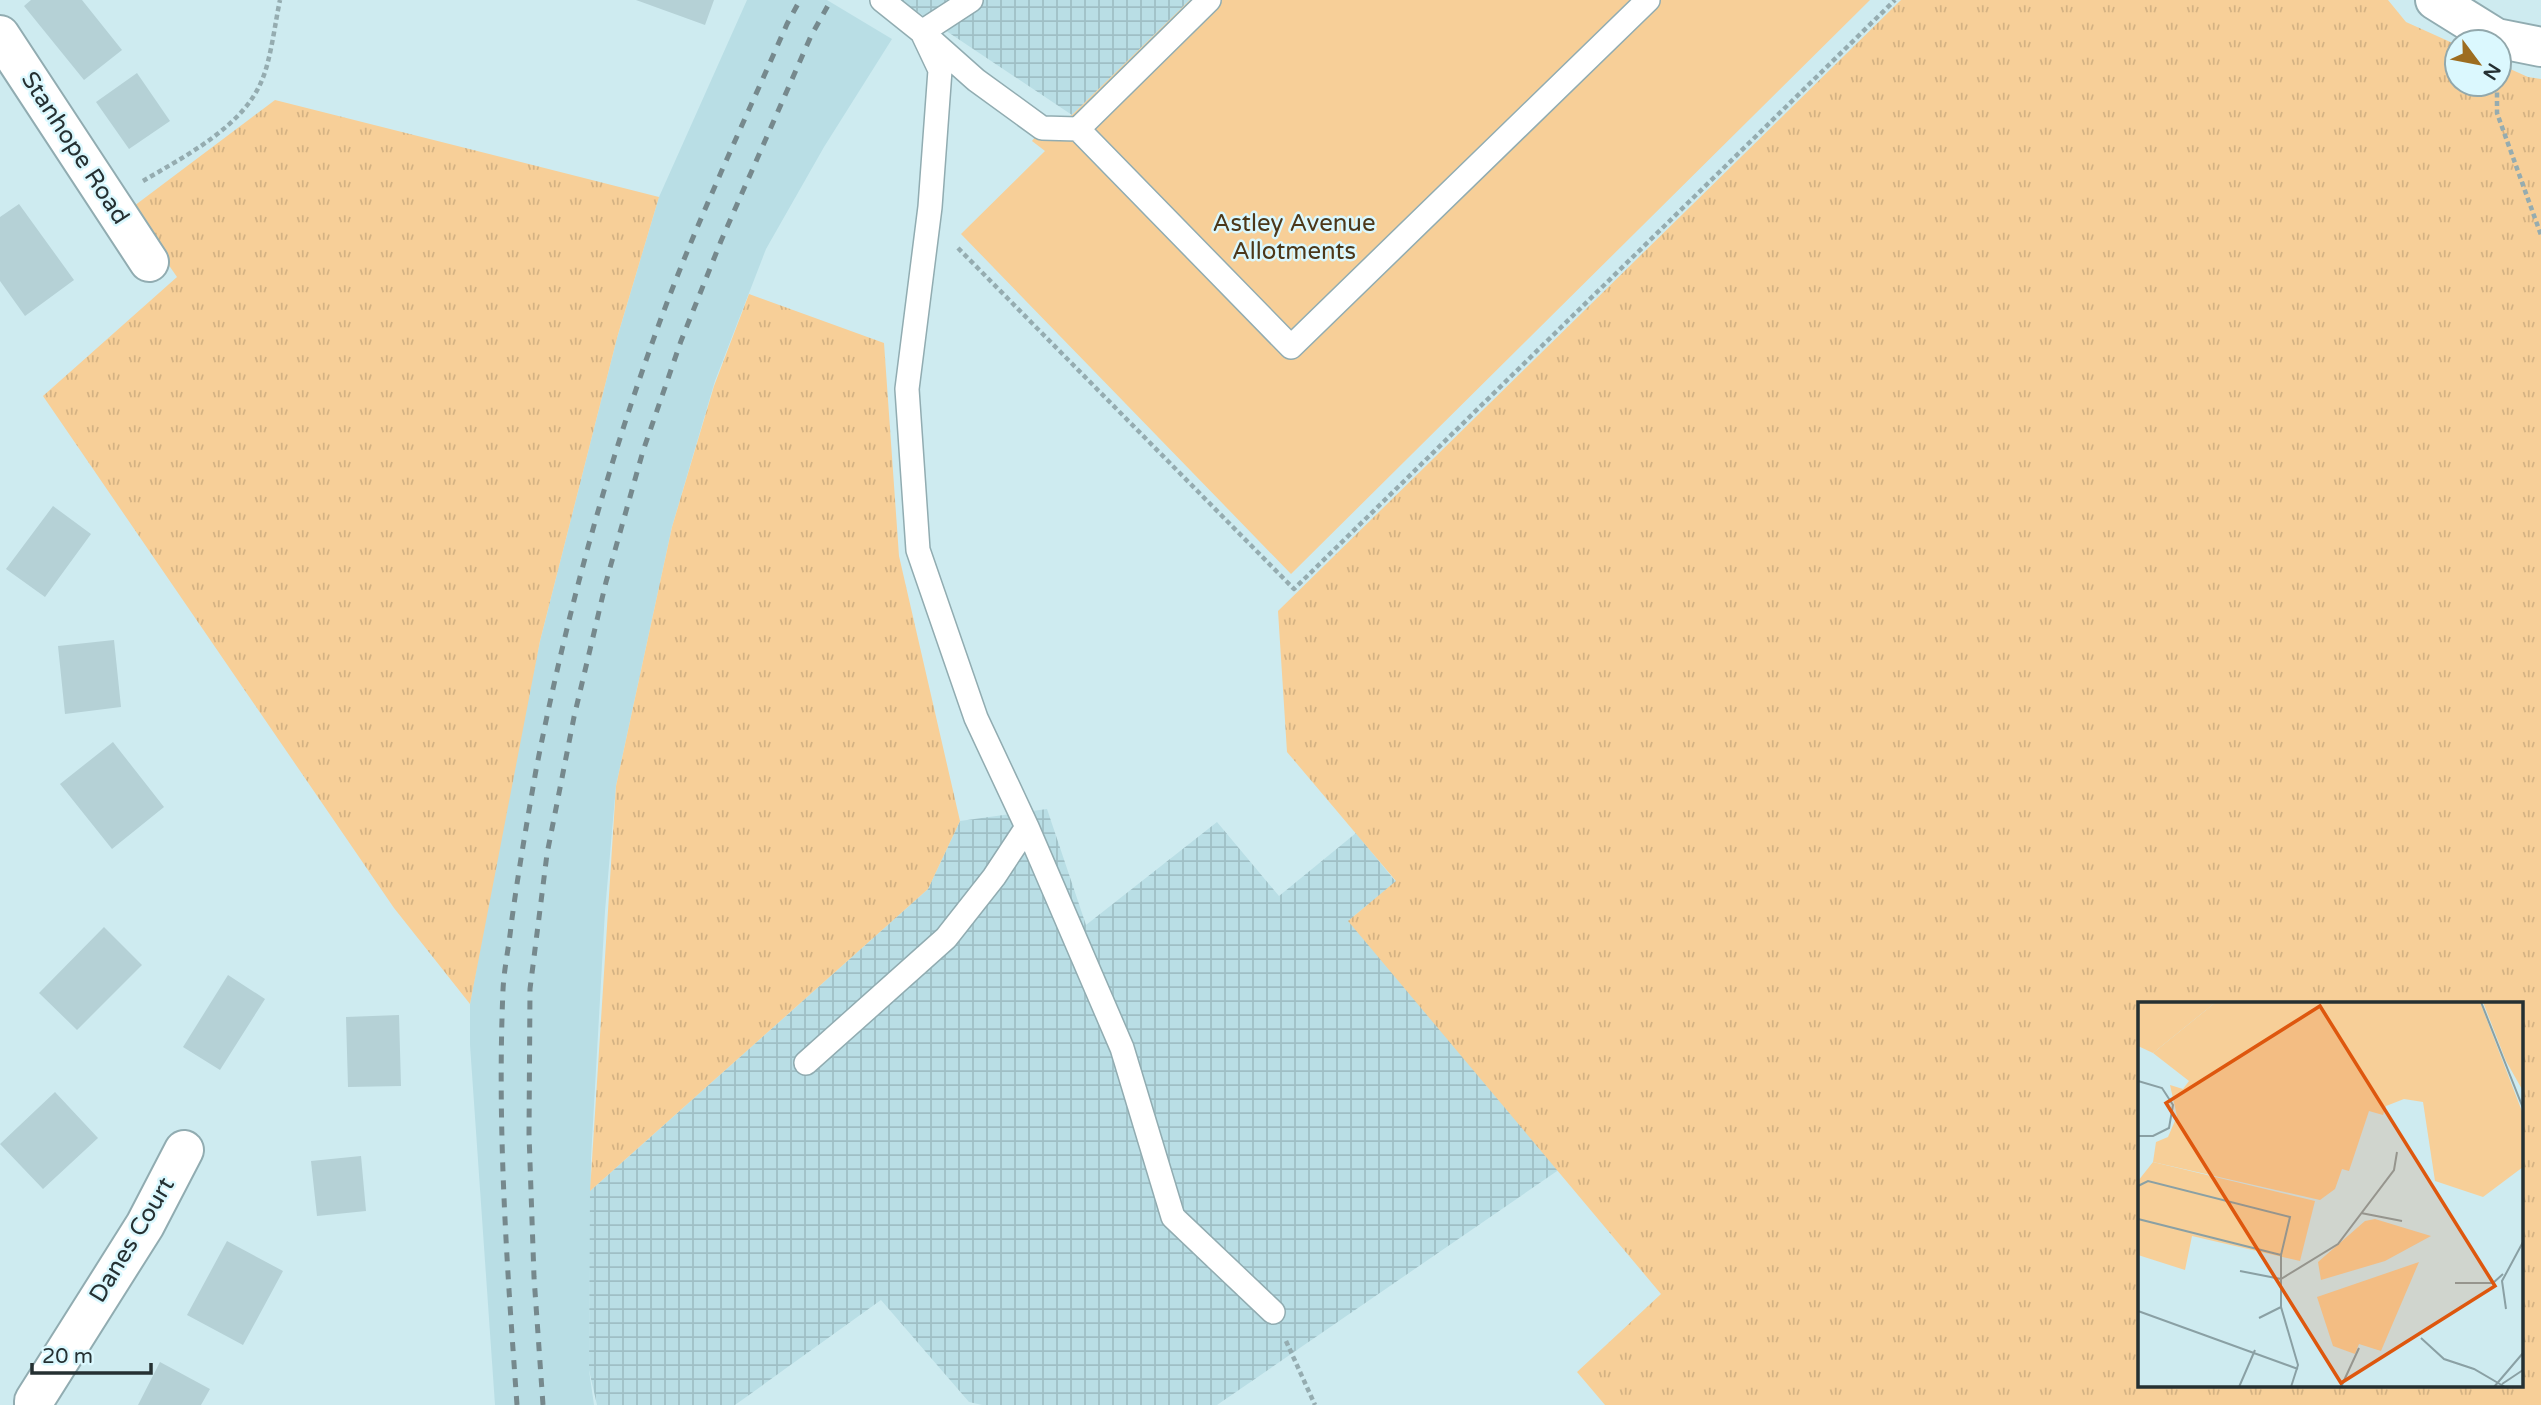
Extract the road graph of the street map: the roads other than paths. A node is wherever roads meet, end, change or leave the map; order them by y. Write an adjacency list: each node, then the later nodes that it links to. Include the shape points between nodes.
1 (883, 0): 6 (lane)
2 (971, 0): 6 (lane)
3 (1209, 0): 9 (lane)
4 (1648, 0): 9 (lane, via 1291,347)
5 (2435, 0): 8 (street, via 2496,38)
6 (922, 32): 9 (lane, via 976,80 1042,128); 11 (lane, via 940,70 930,207 907,389 918,550 976,718)
7 (0, 34): 10 (street, Stanhope Road)
8 (2541, 47)
9 (1078, 129)
10 (149, 262)
11 (1027, 827): 12 (lane, via 995,877 946,938); 14 (lane, via 1122,1048 1172,1217)
12 (806, 1063)
13 (184, 1150): 15 (street, Danes Court, via 145,1226)
14 (1273, 1312)
15 (31, 1404)

